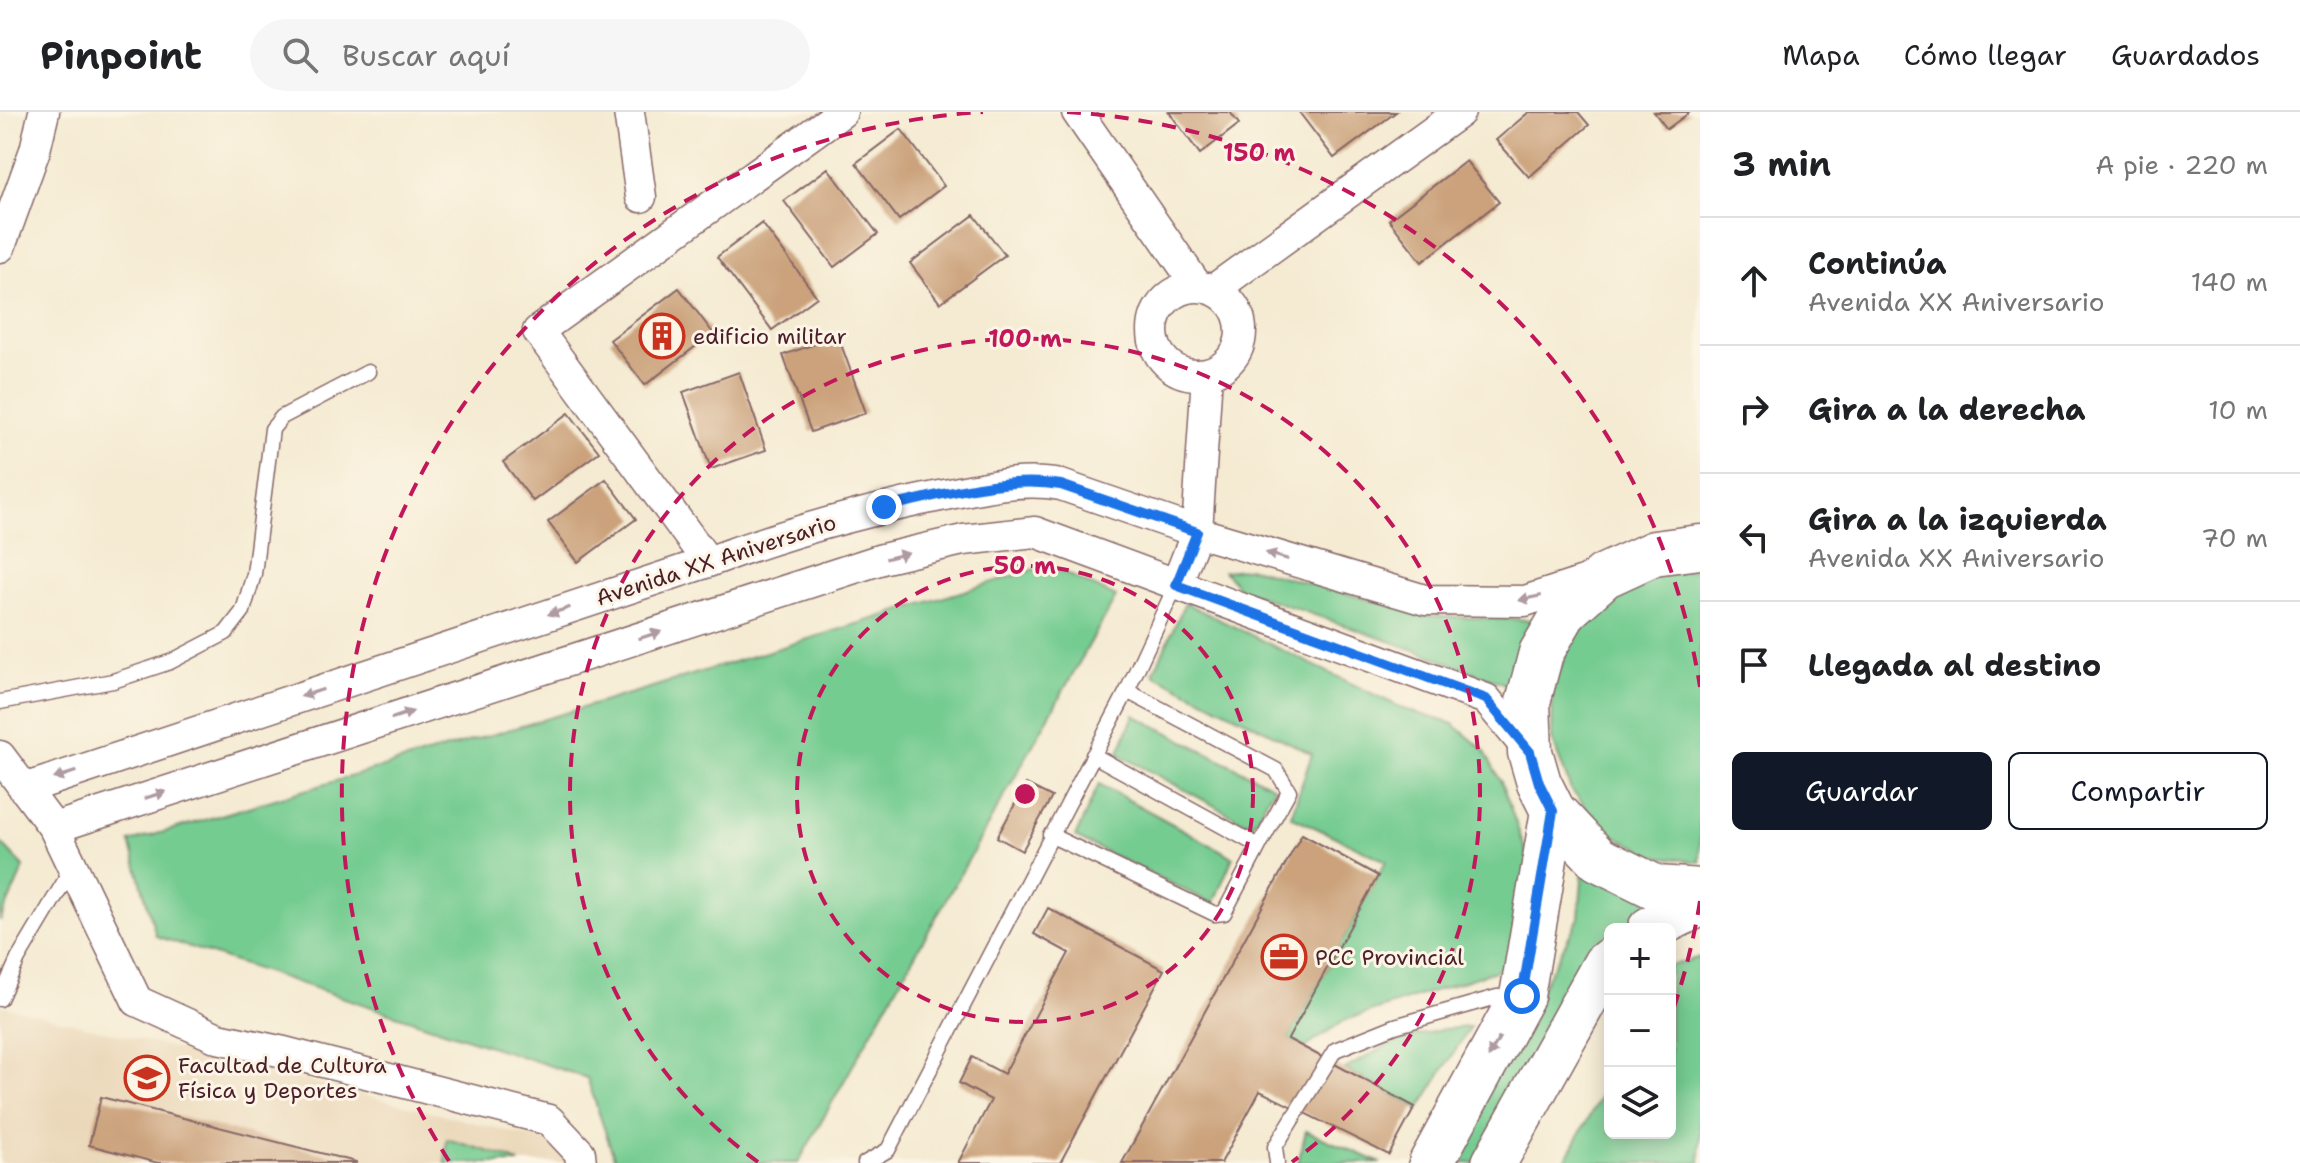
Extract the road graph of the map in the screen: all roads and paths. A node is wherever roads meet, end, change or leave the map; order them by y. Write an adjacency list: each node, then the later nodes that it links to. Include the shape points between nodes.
1 (44, 112): 7 (street)
2 (629, 112): 6 (street)
3 (842, 112): 13 (street, via 538,331)
4 (1077, 112): 8 (street)
5 (1460, 112): 8 (street)
6 (641, 197)
7 (0, 247)
8 (1206, 289): 10 (street, via 1235,309 1241,336 1230,361); 10 (street, via 1172,295 1155,316 1153,329 1154,343 1169,366 1194,376)
9 (368, 372): 17 (lane, via 282,417 272,429 254,574 243,611 226,633 170,662 113,681)
10 (1207, 374): 11 (street)
11 (1197, 532): 13 (street, Avenida XX Aniversario, via 1038,481 884,507 767,539); 14 (street, Avenida XX Aniversario, one-way to 11, via 1525,601 1425,600); 15 (street)
12 (1700, 547): 14 (main road, Avenida XX Aniversario, via 1654,553)
13 (708, 562): 21 (street, Avenida XX Aniversario, one-way to 21)
14 (1604, 576): 18 (main road, Avenida XX Aniversario, via 1566,610 1541,653 1528,702)
15 (1176, 585): 16 (lane); 18 (street, Avenida XX Aniversario, via 1486,699); 23 (street, Avenida XX Aniversario, one-way to 15, via 882,559 963,540 1035,532)
16 (1127, 691): 19 (lane); 25 (lane, via 1276,770 1289,791)
17 (0, 702)
18 (1530, 752): 22 (main road, Avenida XX Aniversario)
19 (1093, 755): 24 (lane); 25 (lane)
20 (0, 756): 21 (street)
21 (24, 789): 23 (street)
22 (1553, 811): 27 (main road, Avenida XX Aniversario, via 1598,859 1657,888); 31 (main road)
23 (54, 828): 26 (street)
24 (1050, 835): 25 (lane, via 1215,914 1224,913); 34 (lane, via 888,1150)
25 (1259, 846)
26 (73, 867): 32 (lane); 33 (street, via 137,1001 218,1038 549,1120 580,1153)
27 (1700, 891)
28 (1700, 904): 29 (main road)
29 (1662, 923)
30 (1604, 966): 37 (main road)
31 (1522, 996): 35 (lane, via 1497,997 1410,1021 1335,1050 1275,1147); 36 (main road, one-way to 36)
32 (0, 999)
33 (581, 1163)
34 (865, 1163)
35 (1277, 1163)
36 (1431, 1163)
37 (1494, 1163)

